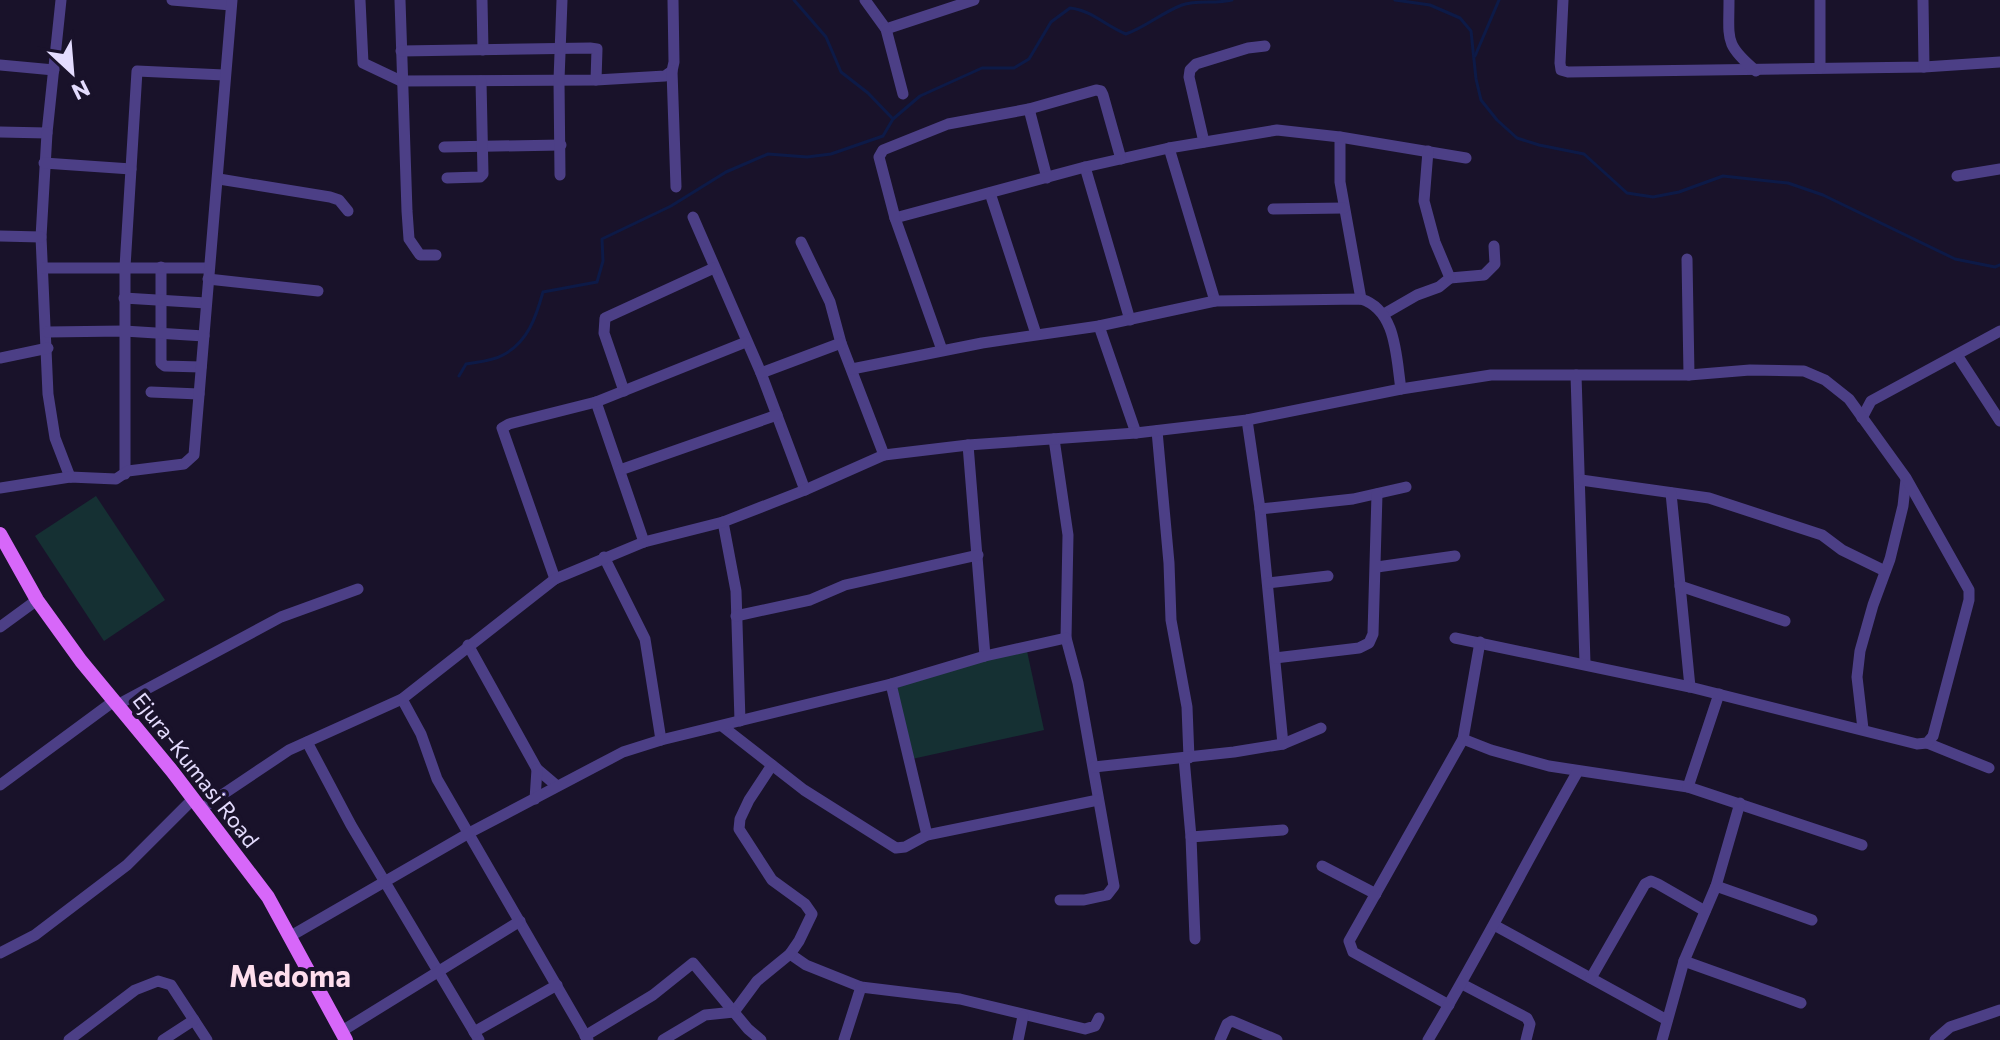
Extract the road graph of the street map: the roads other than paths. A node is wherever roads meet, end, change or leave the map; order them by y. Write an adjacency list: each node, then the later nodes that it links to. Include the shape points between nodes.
1 (61, 0): 24 (street)
2 (172, 0): 14 (street)
3 (360, 0): 30 (street, via 362,61)
4 (400, 0): 19 (street)
5 (482, 0): 18 (street)
6 (562, 0): 17 (street)
7 (673, 0): 25 (street)
8 (865, 0): 15 (street)
9 (974, 0): 15 (street)
10 (1563, 0): 26 (street, via 1561,70)
11 (1729, 0): 26 (street, via 1732,49)
12 (1820, 0): 23 (street)
13 (1923, 0): 22 (street)
14 (232, 2): 27 (street)
15 (886, 29): 32 (street)
16 (1265, 46): 37 (street, via 1190,70)
17 (562, 48): 18 (street); 28 (street); 29 (street, via 597,49)
18 (483, 50): 19 (street)
19 (401, 51): 30 (street)
20 (2000, 62): 22 (street)
21 (0, 65): 24 (street)
22 (1924, 67): 23 (street)
23 (1820, 68): 26 (street)
24 (54, 70): 35 (street)
25 (672, 71): 29 (street, via 665,76); 54 (street)
26 (1756, 71)
27 (224, 75): 47 (street, via 138,70); 53 (street)
28 (559, 80): 29 (street); 31 (street); 38 (street)
29 (596, 80)
30 (401, 81): 31 (street); 65 (street, via 409,239 420,255)
31 (481, 81): 40 (street)
32 (903, 94)
33 (1029, 109): 44 (street, via 1101,91); 52 (street); 60 (street, via 948,124 883,150 879,157)
34 (0, 132): 35 (street)
35 (47, 133): 45 (street)
36 (1340, 137): 37 (street, via 1277,130); 42 (street); 56 (street)
37 (1204, 142): 41 (street)
38 (561, 145): 40 (street); 49 (street)
39 (444, 147): 40 (street)
40 (483, 147): 51 (street, via 482,176)
41 (1169, 148): 44 (street); 77 (street)
42 (1428, 151): 43 (street); 72 (street, via 1424,201)
43 (1466, 158)
44 (1121, 159): 46 (street)
45 (44, 163): 47 (street); 62 (street)
46 (1085, 167): 52 (street); 80 (street)
47 (131, 169): 67 (street)
48 (2000, 169): 50 (street)
49 (560, 175)
50 (1957, 176)
51 (447, 178)
52 (1047, 178): 55 (street)
53 (219, 179): 58 (street, via 330,197); 71 (street)
54 (676, 187)
55 (990, 193): 60 (street); 86 (street)
56 (1344, 208): 57 (street); 75 (street)
57 (1273, 209)
58 (348, 211)
59 (693, 217): 70 (street)
60 (895, 218): 91 (street)
61 (0, 236): 62 (street)
62 (41, 237): 69 (street)
63 (801, 242): 89 (street, via 830,302)
64 (1494, 246): 72 (street, via 1495,264 1484,275)
65 (436, 255)
66 (1687, 259): 98 (street)
67 (125, 267): 68 (street); 69 (street); 74 (street)
68 (161, 267): 71 (street); 76 (street)
69 (44, 268): 84 (street)
70 (714, 268): 88 (street); 100 (street, via 605,318 604,333)
71 (209, 273): 73 (street); 78 (street)
72 (1450, 278): 79 (street)
73 (318, 291)
74 (124, 298): 76 (street); 82 (street)
75 (1361, 299): 77 (street); 79 (street)
76 (160, 301): 78 (street); 85 (street)
77 (1215, 301): 80 (street)
78 (206, 303): 87 (street)
79 (1384, 314): 99 (street)
80 (1130, 320): 81 (street)
81 (1099, 326): 86 (street); 109 (street)
82 (124, 331): 84 (street); 85 (street); 114 (street)
83 (2000, 331): 92 (street)
84 (47, 332): 90 (street)
85 (160, 332): 87 (street); 94 (street, via 163,365)
86 (1036, 334): 91 (street)
87 (204, 336): 94 (street)
88 (746, 342): 96 (street); 100 (street)
89 (841, 343): 95 (street); 96 (street)
90 (48, 348): 93 (street); 115 (street, via 55,438)
91 (942, 350): 95 (street)
92 (1957, 355): 105 (street, via 1871,401); 107 (street)
93 (0, 358)
94 (201, 367): 102 (street)
95 (852, 369): 112 (street)
96 (761, 373): 104 (street)
97 (1576, 375): 98 (street); 99 (street, via 1491,375); 117 (street)
98 (1689, 375): 105 (street, via 1804,371 1849,399)
99 (1401, 389): 106 (street)
100 (624, 391): 103 (street)
101 (151, 392): 102 (street)
102 (199, 394): 114 (street, via 190,460)
103 (596, 402): 113 (street); 134 (street, via 502,428)
104 (777, 415): 113 (street); 120 (street)
105 (1862, 418): 116 (street)
106 (1247, 420): 108 (street); 123 (street)
107 (2000, 421)
108 (1157, 431): 109 (street); 163 (street, via 1171,620 1187,707)
109 (1136, 433): 110 (street)
110 (1054, 439): 111 (street); 142 (street, via 1068,535)
111 (968, 445): 112 (street); 127 (street)
112 (884, 455): 120 (street)
113 (620, 470): 126 (street)
114 (125, 474): 115 (street, via 116,479)
115 (70, 477): 119 (street)
116 (1906, 478): 132 (street); 161 (street, via 1969,590)
117 (1581, 480): 121 (street); 148 (street)
118 (1406, 487): 122 (street)
119 (0, 488)
120 (805, 490): 124 (street)
121 (1671, 493): 132 (street, via 1709,498 1822,535); 136 (street)
122 (1377, 494): 123 (street); 131 (street)
123 (1260, 509): 135 (street)
124 (723, 522): 126 (street); 139 (street)
125 (0, 534): 130 (main road, Ejura-Kumasi Road)
126 (644, 542): 129 (street)
127 (978, 555): 139 (street); 146 (street)
128 (1455, 556): 131 (street)
129 (604, 557): 134 (street); 159 (street, via 645,639)
130 (6, 560): 138 (main road, Ejura-Kumasi Road)
131 (1377, 567): 147 (street, via 1369,643)
132 (1885, 571): 157 (street, via 1860,651)
133 (1328, 576): 135 (street)
134 (555, 579): 145 (street)
135 (1268, 583): 147 (street)
136 (1680, 586): 140 (street); 150 (street)
137 (358, 589): 153 (street, via 281,617)
138 (37, 600): 141 (street); 153 (main road, Ejura-Kumasi Road)
139 (736, 616): 154 (street)
140 (1785, 621)
141 (0, 627)
142 (1066, 638): 146 (street); 165 (street)
143 (1455, 638): 144 (street)
144 (1480, 642): 148 (street); 158 (street)
145 (468, 645): 152 (street); 167 (street)
146 (985, 656): 149 (street)
147 (1275, 658): 162 (street)
148 (1585, 663): 150 (street)
149 (891, 684): 154 (street); 178 (street)
150 (1690, 687): 151 (street)
151 (1719, 694): 157 (street); 171 (street)
152 (402, 699): 160 (street); 177 (street, via 434,772)
153 (116, 703): 169 (street); 175 (main road, Ejura-Kumasi Road)
154 (740, 721): 155 (street)
155 (722, 726): 159 (street); 164 (street)
156 (1321, 728): 162 (street)
157 (1863, 729): 161 (street)
158 (1463, 739): 168 (street); 184 (street)
159 (661, 740): 170 (street, via 623,752)
160 (307, 742): 175 (street); 182 (street)
161 (1927, 743): 166 (street)
162 (1283, 744): 163 (street)
163 (1187, 758): 165 (street); 179 (street)
164 (772, 765): 178 (street, via 896,848); 193 (street, via 749,800 739,829 772,880 811,909)
165 (1094, 767): 173 (street)
166 (1989, 768)
167 (537, 769): 170 (street); 172 (street)
168 (1578, 771): 171 (street); 189 (street)
169 (0, 785)
170 (557, 786): 172 (street)
171 (1688, 787): 174 (street)
172 (535, 799): 177 (street)
173 (1098, 800): 178 (street); 185 (street, via 1113,890 1084,900)
174 (1740, 803): 180 (street); 183 (street)
175 (197, 804): 190 (main road, Ejura-Kumasi Road, via 268,897); 192 (street, via 35,935)
176 (1283, 830): 179 (street)
177 (469, 833): 182 (street); 188 (street)
178 (927, 835)
179 (1191, 837): 191 (street)
180 (1862, 845)
181 (1322, 866): 184 (street)
182 (385, 881): 190 (street); 195 (street)
183 (1716, 886): 186 (street); 187 (street)
184 (1376, 894): 201 (street, via 1349,941 1351,950)
185 (1060, 900)
186 (1705, 911): 194 (street); 196 (street, via 1658,884 1645,884)
187 (1812, 920)
188 (520, 921): 195 (street); 198 (street)
189 (1494, 925): 196 (street); 197 (street)
190 (289, 937): 208 (main road, Ejura-Kumasi Road)
191 (1195, 939)
192 (0, 953)
193 (790, 954): 199 (street); 203 (street, via 757,981)
194 (1684, 961): 200 (street); 207 (street)
195 (441, 972): 208 (street); 209 (street)
196 (1591, 978): 207 (street)
197 (1462, 984): 201 (street); 221 (street, via 1527,1018)
198 (557, 985): 209 (street); 210 (street)
199 (861, 987): 204 (street, via 960,999); 216 (street)
200 (1801, 1003)
201 (1449, 1005): 220 (street)
202 (2000, 1010): 223 (street, via 1950,1027)
203 (734, 1012): 210 (street, via 693,963); 214 (street, via 705,1015); 215 (street)
204 (1023, 1016): 205 (street, via 1085,1029); 217 (street)
205 (1099, 1018)
206 (194, 1020): 211 (street, via 171,985 158,981 135,990); 212 (street); 213 (street)
207 (1667, 1020): 222 (street)
208 (344, 1036)
209 (476, 1036)
210 (586, 1038)
211 (69, 1040)
212 (163, 1040)
213 (207, 1040)
214 (663, 1040)
215 (761, 1040)
216 (844, 1040)
217 (1018, 1040)
218 (1220, 1040): 219 (street, via 1232,1021)
219 (1277, 1040)
220 (1428, 1040)
221 (1526, 1040)
222 (1663, 1040)
223 (1935, 1040)

